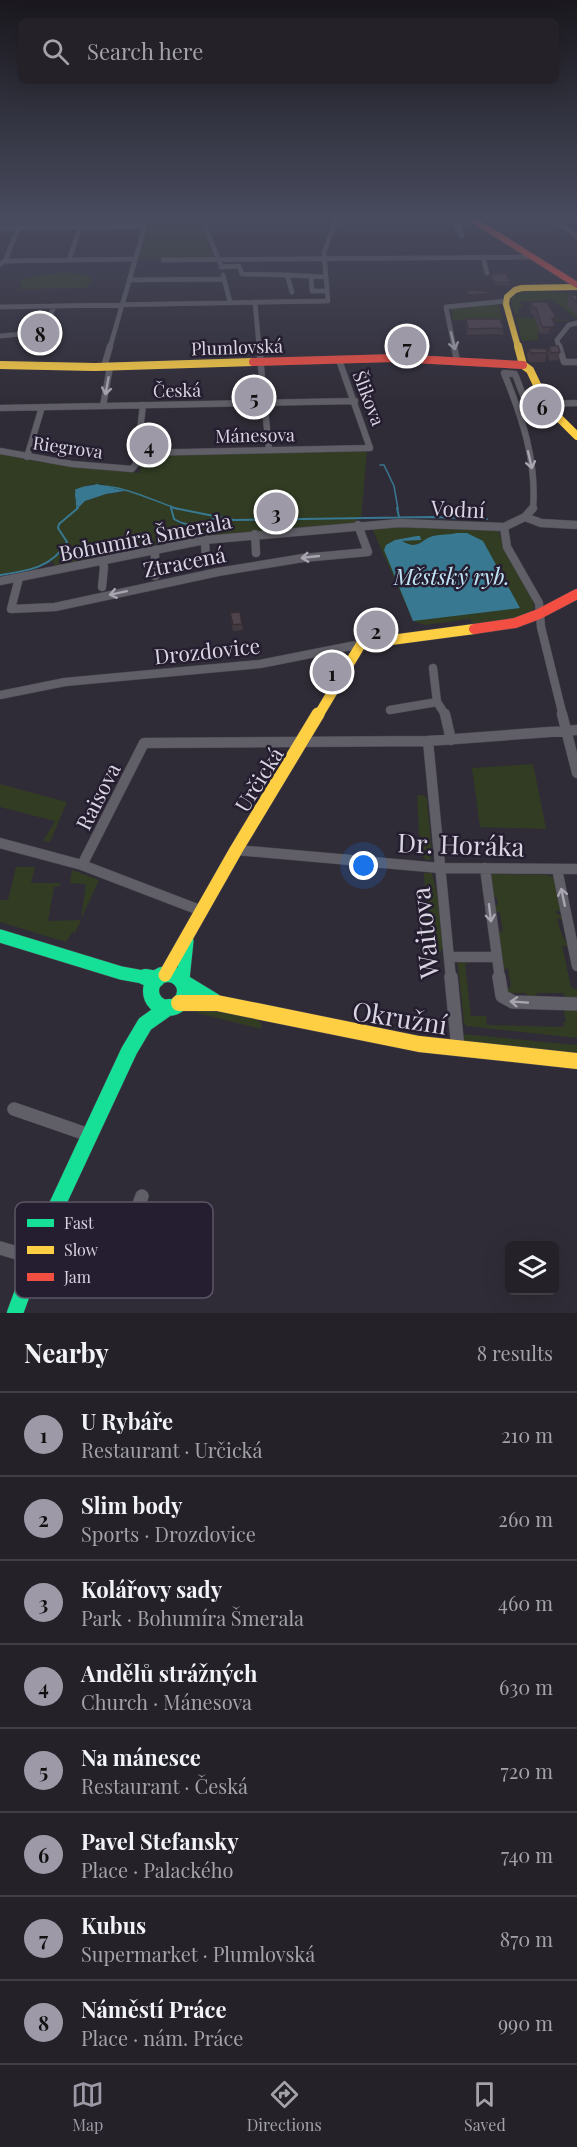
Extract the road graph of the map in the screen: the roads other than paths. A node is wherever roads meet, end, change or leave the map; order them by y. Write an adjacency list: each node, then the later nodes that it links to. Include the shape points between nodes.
1 (129, 280): 12 (street)
2 (224, 280): 10 (street)
3 (289, 280): 8 (street)
4 (311, 280): 7 (street, via 312,291)
5 (326, 280): 7 (street)
6 (575, 289): 9 (street, via 535,290)
7 (326, 291): 11 (street, via 328,301)
8 (292, 292)
9 (509, 297): 18 (street, one-way to 18, via 446,307); 21 (street)
10 (230, 301): 11 (street); 12 (street)
11 (255, 302): 20 (street)
12 (122, 304): 13 (street); 23 (street)
13 (54, 306): 14 (street); 16 (street, via 44,333)
14 (0, 307)
15 (577, 323): 19 (street, via 569,325 558,340 564,363)
16 (0, 336)
17 (339, 360): 18 (street, Plumlovská); 20 (street, Plumlovská); 24 (street, Šlikova)
18 (457, 361): 21 (street, Plumlovská)
19 (577, 362)
20 (261, 363): 23 (street, Plumlovská); 25 (street)
21 (523, 364): 28 (street, via 530,370)
22 (0, 365): 23 (street, Plumlovská)
23 (107, 367): 31 (street, one-way to 31)
24 (355, 401): 25 (street, Česká); 35 (street, Šlikova)
25 (266, 403): 30 (street, Česká); 36 (street)
26 (515, 403): 27 (street); 27 (street, via 503,372 515,374); 41 (street, one-way to 41, via 534,480 532,509)
27 (526, 403): 28 (street)
28 (545, 403): 29 (street); 34 (street)
29 (577, 403)
30 (143, 405): 31 (street, Česká); 38 (street)
31 (103, 406): 32 (street, Česká)
32 (42, 407): 33 (street, Česká); 39 (street)
33 (0, 408)
34 (577, 436)
35 (371, 446): 36 (street, Mánesova)
36 (269, 450): 38 (street, Mánesova)
37 (0, 451): 39 (street, Riegrova)
38 (138, 453): 40 (street)
39 (27, 457): 40 (street, Riegrova)
40 (132, 469)
41 (525, 517): 44 (street, via 541,523); 45 (street, Vodní)
42 (369, 524): 43 (street, Bohumíra Šmerala); 45 (street, Vodní)
43 (358, 525): 46 (street, Bohumíra Šmerala); 53 (street, Ztracená, one-way to 53, via 368,552 218,572 55,607 10,609)
44 (577, 525)
45 (504, 527): 57 (street, via 505,542 539,603)
46 (255, 534): 47 (street, Bohumíra Šmerala); 49 (street)
47 (205, 540): 48 (street, Bohumíra Šmerala); 51 (street)
48 (155, 550): 50 (street, Bohumíra Šmerala); 52 (street)
49 (256, 553)
50 (102, 561): 53 (street, Bohumíra Šmerala); 55 (street)
51 (206, 564)
52 (155, 576)
53 (19, 578): 54 (street, Bohumíra Šmerala)
54 (0, 581)
55 (102, 587)
56 (577, 594): 57 (street, Drozdovice)
57 (539, 614): 58 (street, Drozdovice, via 515,622); 64 (street)
58 (361, 644): 60 (street, Drozdovice, via 260,664 65,682); 67 (street, Určická)
59 (433, 668): 61 (street)
60 (0, 695)
61 (437, 702): 62 (street); 65 (street, via 445,712)
62 (390, 710)
63 (577, 730): 64 (street)
64 (567, 731): 65 (street); 68 (street)
65 (451, 740): 66 (street)
66 (428, 741): 67 (street); 72 (street, Waitova)
67 (303, 742): 70 (street, Určická); 71 (street, Raisova, via 144,743)
68 (577, 773)
69 (0, 843): 71 (street)
70 (236, 850): 72 (street, Dr. Horáka); 76 (street, Určická)
71 (82, 865): 76 (street)
72 (440, 868): 73 (street, Dr. Horáka); 79 (street, Waitova)
73 (485, 868): 74 (street, Dr. Horáka); 80 (street, one-way to 80)
74 (557, 869): 75 (street, Dr. Horáka); 81 (street, one-way to 74)
75 (577, 869)
76 (202, 910): 77 (street, Určická)
77 (188, 935): 83 (street, Určická); 84 (street, Určická)
78 (0, 936): 82 (street)
79 (449, 957): 80 (street); 90 (street, Waitova)
80 (496, 957): 87 (street, one-way to 80, via 508,1001 501,992)
81 (577, 966)
82 (121, 973): 83 (street); 85 (street)
83 (161, 977): 84 (street, via 176,975); 85 (street, via 152,985)
84 (184, 982): 86 (street, Okružní); 88 (street, via 186,993)
85 (152, 996): 88 (street, via 160,1006); 89 (street)
86 (217, 1003): 88 (street, Okružní); 90 (street, Okružní, via 351,1032)
87 (577, 1004)
88 (174, 1005): 89 (street)
89 (145, 1024): 93 (street)
90 (458, 1049): 91 (street, Okružní)
91 (577, 1061)
92 (14, 1109): 93 (street)
93 (89, 1135): 95 (street)
94 (142, 1196): 96 (street)
95 (59, 1202)
96 (140, 1202)
97 (0, 1248): 98 (street)
98 (15, 1252)
99 (20, 1298): 100 (street)
100 (15, 1313)

